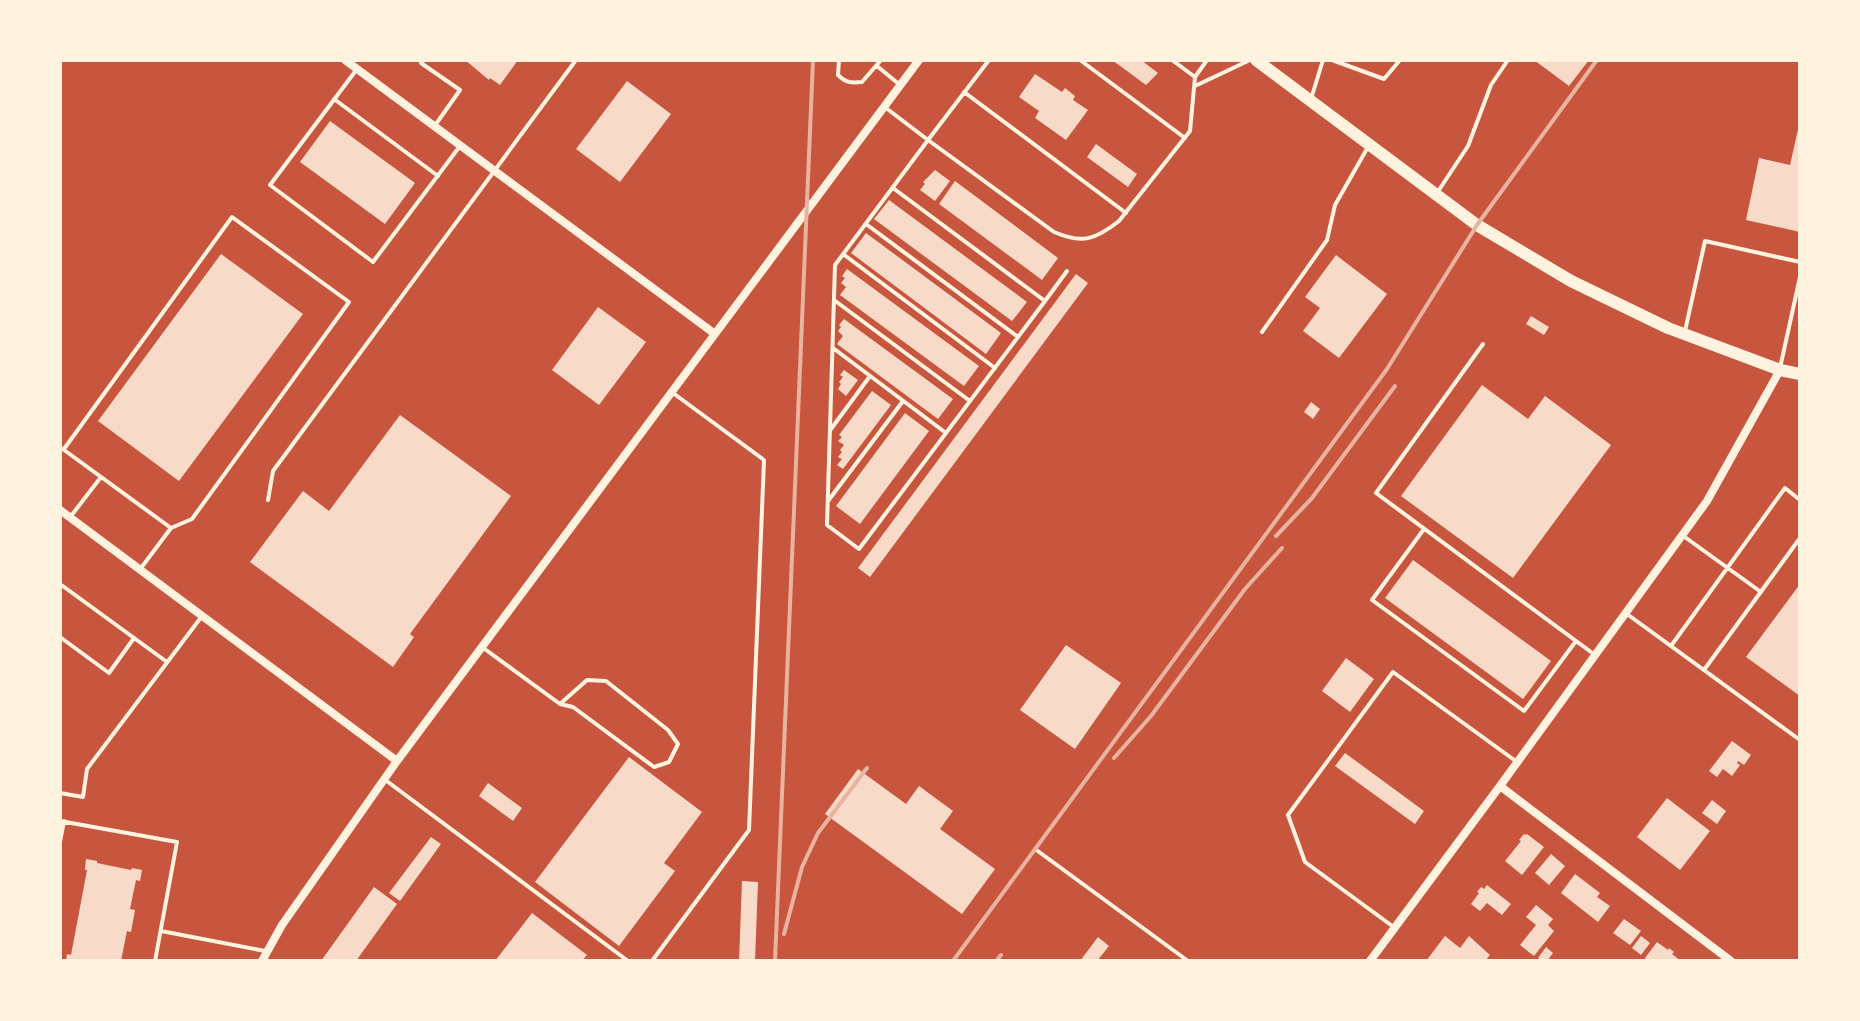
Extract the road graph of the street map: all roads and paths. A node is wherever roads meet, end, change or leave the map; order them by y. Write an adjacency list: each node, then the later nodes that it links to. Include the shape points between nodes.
1 (345, 60): 17 (street)
2 (423, 60): 25 (lane, via 460,90)
3 (576, 60): 30 (lane)
4 (839, 60): 16 (lane, via 838,75 850,83 862,82)
5 (881, 60): 16 (lane)
6 (919, 60): 19 (street)
7 (989, 60): 21 (lane)
8 (1080, 60): 26 (lane)
9 (1172, 60): 18 (lane)
10 (1207, 60): 18 (lane)
11 (1253, 60): 20 (lane); 23 (main road)
12 (1323, 60): 23 (lane)
13 (1332, 60): 14 (lane, via 1384,79)
14 (1400, 60)
15 (1508, 60): 33 (lane, via 1491,85 1468,146)
16 (876, 66): 19 (lane)
17 (357, 69): 22 (lane); 25 (street)
18 (1195, 77): 20 (lane)
19 (900, 85): 24 (street)
20 (1195, 86): 26 (lane)
21 (964, 92): 27 (lane); 34 (lane)
22 (334, 99): 31 (lane); 31 (lane, via 270,185 316,220 373,262)
23 (1310, 101): 28 (main road)
24 (884, 107): 27 (lane); 44 (street)
25 (434, 126): 29 (street)
26 (1185, 138): 34 (lane)
27 (928, 140): 32 (lane); 34 (lane, via 1070,239 1089,239)
28 (1369, 144): 33 (main road); 42 (lane, via 1335,205 1327,240)
29 (460, 146): 30 (street); 31 (lane)
30 (494, 171): 44 (street); 59 (lane, via 273,471)
31 (438, 176)
32 (893, 188): 35 (lane); 41 (lane)
33 (1436, 195): 43 (main road, via 1571,281)
34 (1126, 213)
35 (866, 224): 36 (lane); 45 (lane)
36 (843, 254): 40 (lane, via 835,265); 48 (lane)
37 (1800, 262): 43 (lane, via 1705,241)
38 (1067, 271): 41 (lane)
39 (1800, 277): 49 (lane)
40 (834, 300): 47 (lane); 54 (lane)
41 (1045, 301): 45 (lane)
42 (1262, 332)
43 (1685, 333): 49 (main road)
44 (715, 334): 52 (street)
45 (1018, 337): 48 (lane)
46 (1483, 344): 65 (lane, via 1376,493)
47 (832, 348): 51 (lane); 55 (lane)
48 (995, 368): 54 (lane)
49 (1780, 370): 50 (main road); 66 (street, via 1707,501)
50 (1800, 374)
51 (870, 376): 53 (lane); 55 (lane)
52 (672, 392): 78 (street); 98 (lane, via 764,460 749,830)
53 (903, 401): 56 (lane); 61 (lane)
54 (970, 401): 56 (lane)
55 (831, 429): 61 (lane)
56 (946, 433): 61 (lane, via 859,549 827,525)
57 (62, 448): 58 (lane); 64 (lane, via 232,217 349,302 192,519)
58 (101, 477): 63 (lane); 64 (lane)
59 (268, 500)
60 (1800, 500): 68 (lane, via 1785,488)
61 (828, 501)
62 (60, 510): 63 (street)
63 (70, 518): 69 (street)
64 (171, 528): 69 (lane)
65 (1424, 529): 76 (lane); 76 (lane, via 1372,600 1524,711)
66 (1682, 535): 68 (lane); 72 (street)
67 (1800, 538): 71 (lane)
68 (1727, 568): 71 (lane); 77 (lane)
69 (140, 570): 73 (street)
70 (60, 584): 75 (lane)
71 (1761, 592): 81 (lane)
72 (1625, 613): 77 (lane); 79 (street)
73 (202, 616): 80 (lane); 84 (street)
74 (60, 637): 75 (lane, via 109,673)
75 (134, 638): 80 (lane)
76 (1576, 641): 79 (lane)
77 (1671, 646): 81 (lane)
78 (482, 647): 82 (lane); 84 (street)
79 (1595, 655): 85 (street)
80 (167, 662): 88 (lane, via 87,769 83,797)
81 (1704, 670): 83 (lane)
82 (560, 704): 82 (lane, via 587,680 606,681 678,744 669,762 654,767 573,707)
83 (1800, 740)
84 (397, 761): 86 (street)
85 (1517, 762): 87 (street); 92 (lane, via 1393,672 1375,696 1288,815 1305,862)
86 (384, 779): 94 (street); 97 (lane)
87 (1500, 786): 92 (street); 101 (street)
88 (60, 793)
89 (62, 821): 90 (lane); 93 (lane, via 177,842)
90 (60, 842)
91 (1035, 849): 99 (lane)
92 (1395, 928): 100 (street)
93 (161, 931): 94 (lane); 95 (lane)
94 (267, 952): 96 (street)
95 (155, 961)
96 (262, 961)
97 (628, 961)
98 (652, 961)
99 (1188, 961)
100 (1370, 961)
101 (1731, 961)

